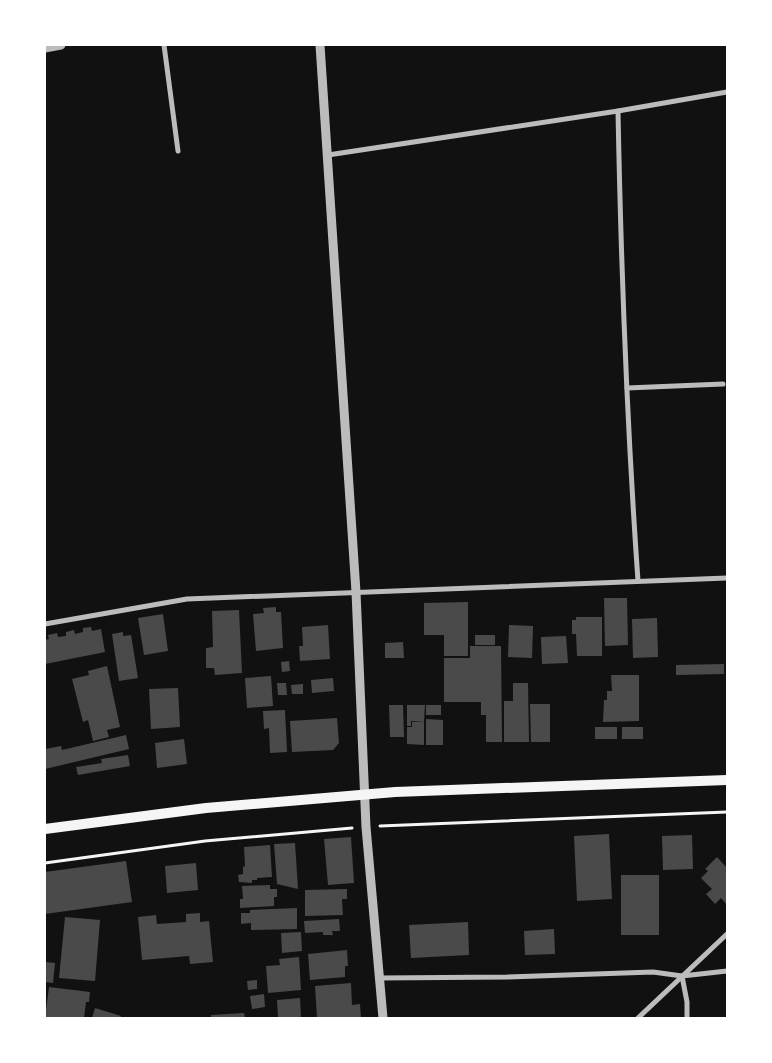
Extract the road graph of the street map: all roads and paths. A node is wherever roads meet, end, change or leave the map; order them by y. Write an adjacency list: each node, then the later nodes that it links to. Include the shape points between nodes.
1 (61, 45): 4 (street)
2 (164, 45): 7 (street)
3 (320, 45): 8 (street)
4 (45, 48)
5 (727, 92): 6 (street)
6 (618, 111): 8 (street); 10 (street)
7 (178, 151)
8 (328, 155): 13 (street)
9 (723, 384): 10 (street)
10 (627, 388): 12 (street)
11 (727, 578): 12 (street)
12 (638, 581): 13 (street)
13 (356, 592): 14 (street, via 187,599); 16 (street)
14 (45, 624)
15 (727, 780): 16 (main road)
16 (364, 794): 18 (street); 19 (main road, via 206,808)
17 (727, 812): 18 (path)
18 (366, 827): 20 (path, via 205,842); 24 (street)
19 (45, 829)
20 (45, 863)
21 (727, 934): 23 (street)
22 (727, 971): 23 (street)
23 (682, 976): 24 (street, via 653,972); 26 (street); 27 (street)
24 (380, 978): 25 (street)
25 (383, 1018)
26 (638, 1018)
27 (687, 1018)

